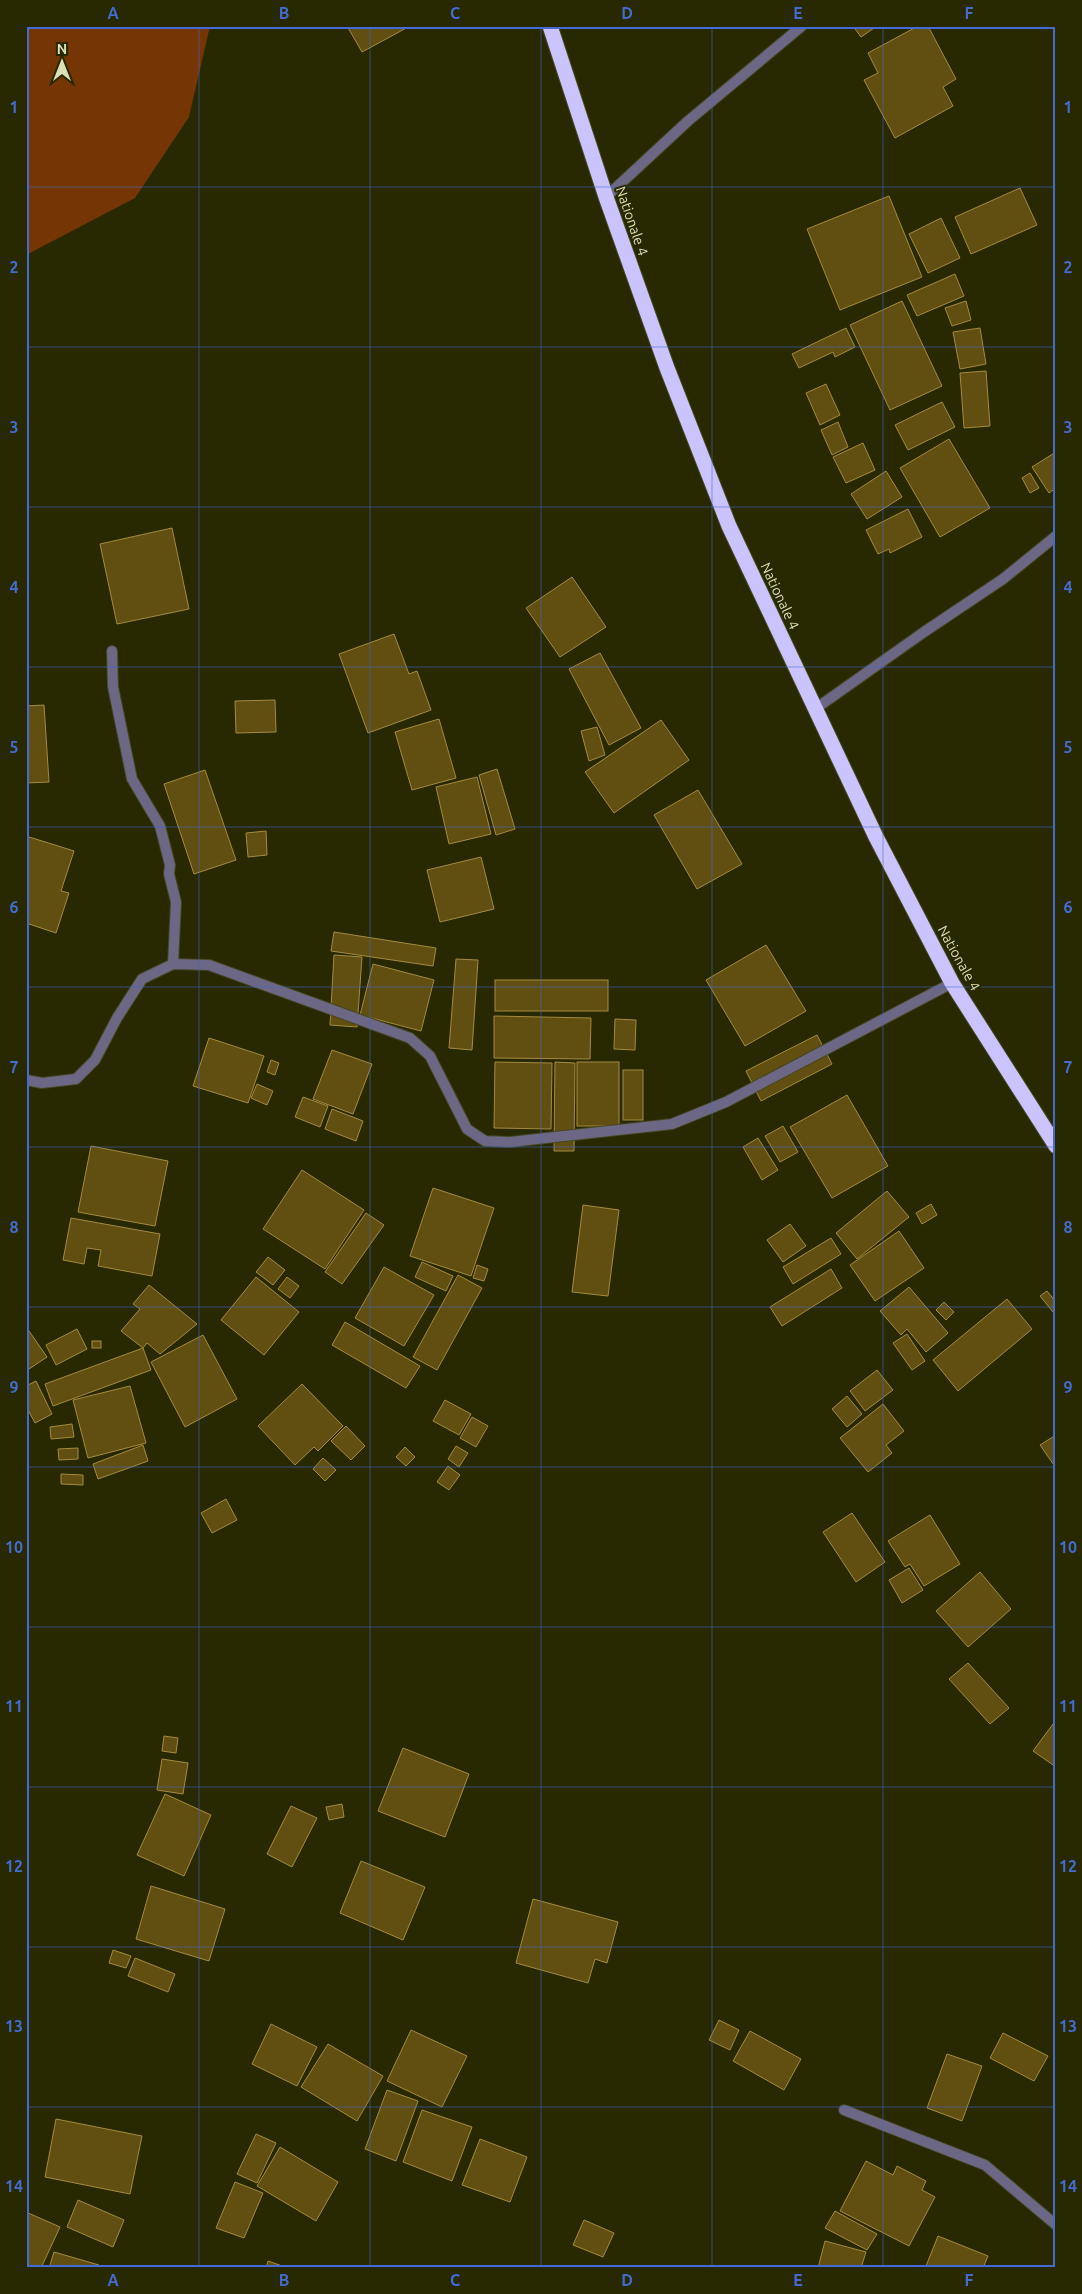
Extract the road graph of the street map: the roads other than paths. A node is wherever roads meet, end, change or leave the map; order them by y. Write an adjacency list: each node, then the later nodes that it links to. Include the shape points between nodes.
1 (550, 26): 3 (highway, Nationale 4)
2 (802, 26): 3 (street, via 688,121)
3 (606, 197): 6 (highway, Nationale 4, via 667,368 729,526)
4 (1056, 536): 6 (street, via 1004,579)
5 (112, 651): 7 (street, via 113,687 132,779 160,826 170,865 176,902)
6 (815, 709): 8 (highway, Nationale 4, via 876,837)
7 (173, 964): 8 (street, via 209,965 410,1038 430,1056 466,1129 485,1141 510,1142 672,1124 726,1102); 9 (street, via 142,979 95,1060 76,1079 42,1083)
8 (952, 983): 10 (highway, Nationale 4)
9 (26, 1080)
10 (1053, 1137)
11 (844, 2110): 12 (street, via 985,2165)
12 (1056, 2225)

